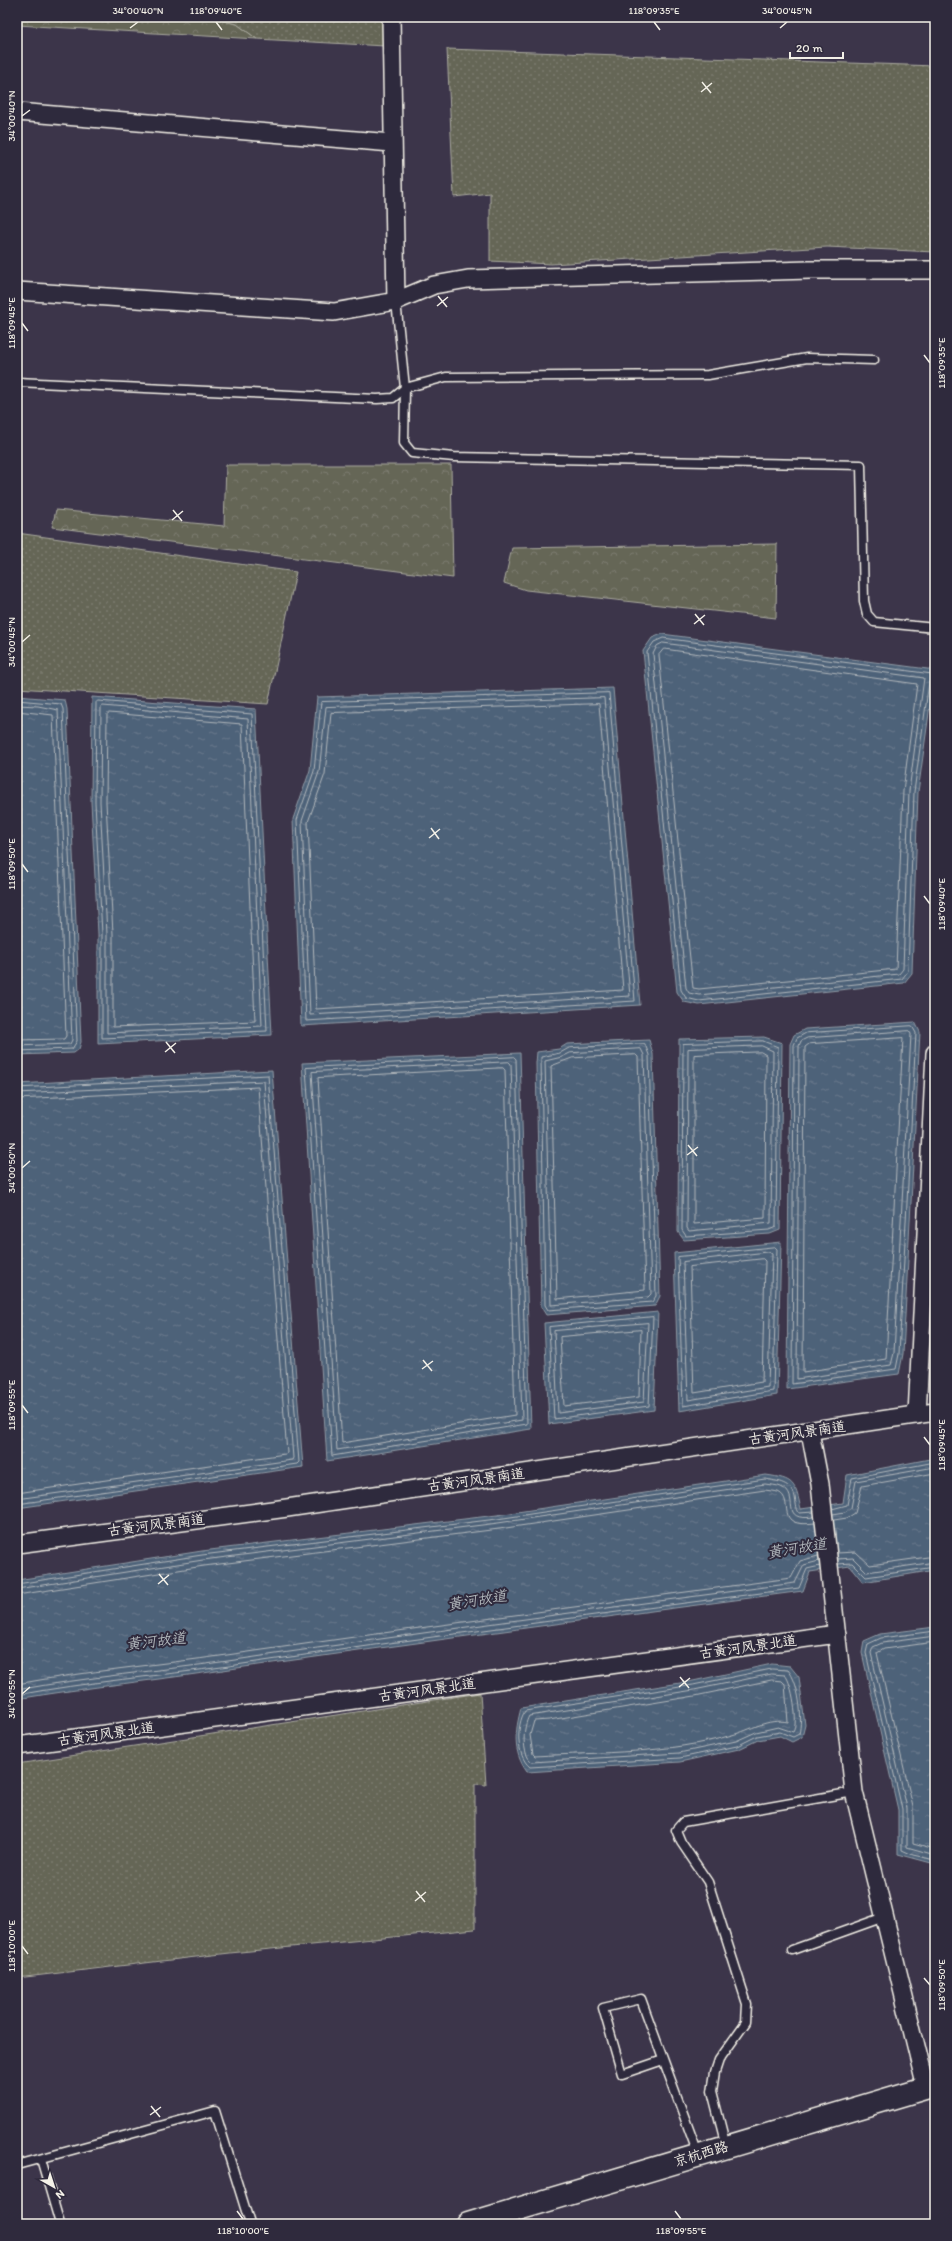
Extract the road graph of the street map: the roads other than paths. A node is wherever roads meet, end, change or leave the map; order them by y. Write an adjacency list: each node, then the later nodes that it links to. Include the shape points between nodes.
1 (391, 17): 3 (street)
2 (17, 112): 3 (street)
3 (392, 143): 6 (street)
4 (935, 270): 6 (street, via 468,279 434,285)
5 (17, 291): 6 (street, via 334,312)
6 (396, 301): 9 (lane)
7 (874, 360): 9 (lane, via 807,358 708,375 446,377)
8 (17, 382): 9 (lane, via 377,399 392,398)
9 (404, 388): 10 (lane, via 404,443 412,453 423,456 861,465 864,601 867,614 874,622)
10 (935, 628)
11 (935, 1053): 13 (street)
12 (935, 1412): 13 (street, 古黄河风景南道)
13 (917, 1415): 14 (street, 古黄河风景南道)
14 (810, 1432): 15 (street, 古黄河风景南道); 16 (street, via 820,1484)
15 (17, 1544)
16 (837, 1634): 17 (street, 古黄河风景北道); 18 (street)
17 (17, 1746)
18 (854, 1792): 19 (street); 23 (lane, via 683,1822 676,1830 681,1842 708,1882 747,2004 746,2022 719,2060 712,2091)
19 (884, 1917): 20 (lane); 22 (street)
20 (792, 1950)
21 (663, 2060): 21 (lane, via 641,1999 603,2008 622,2074); 24 (lane)
22 (930, 2086): 23 (main road, 京杭西路)
23 (726, 2146): 24 (main road, 京杭西路)
24 (698, 2155): 29 (main road, 京杭西路)
25 (40, 2159): 26 (lane); 27 (lane); 28 (lane, via 215,2111)
26 (17, 2165)
27 (60, 2224)
28 (250, 2224)
29 (468, 2224)

